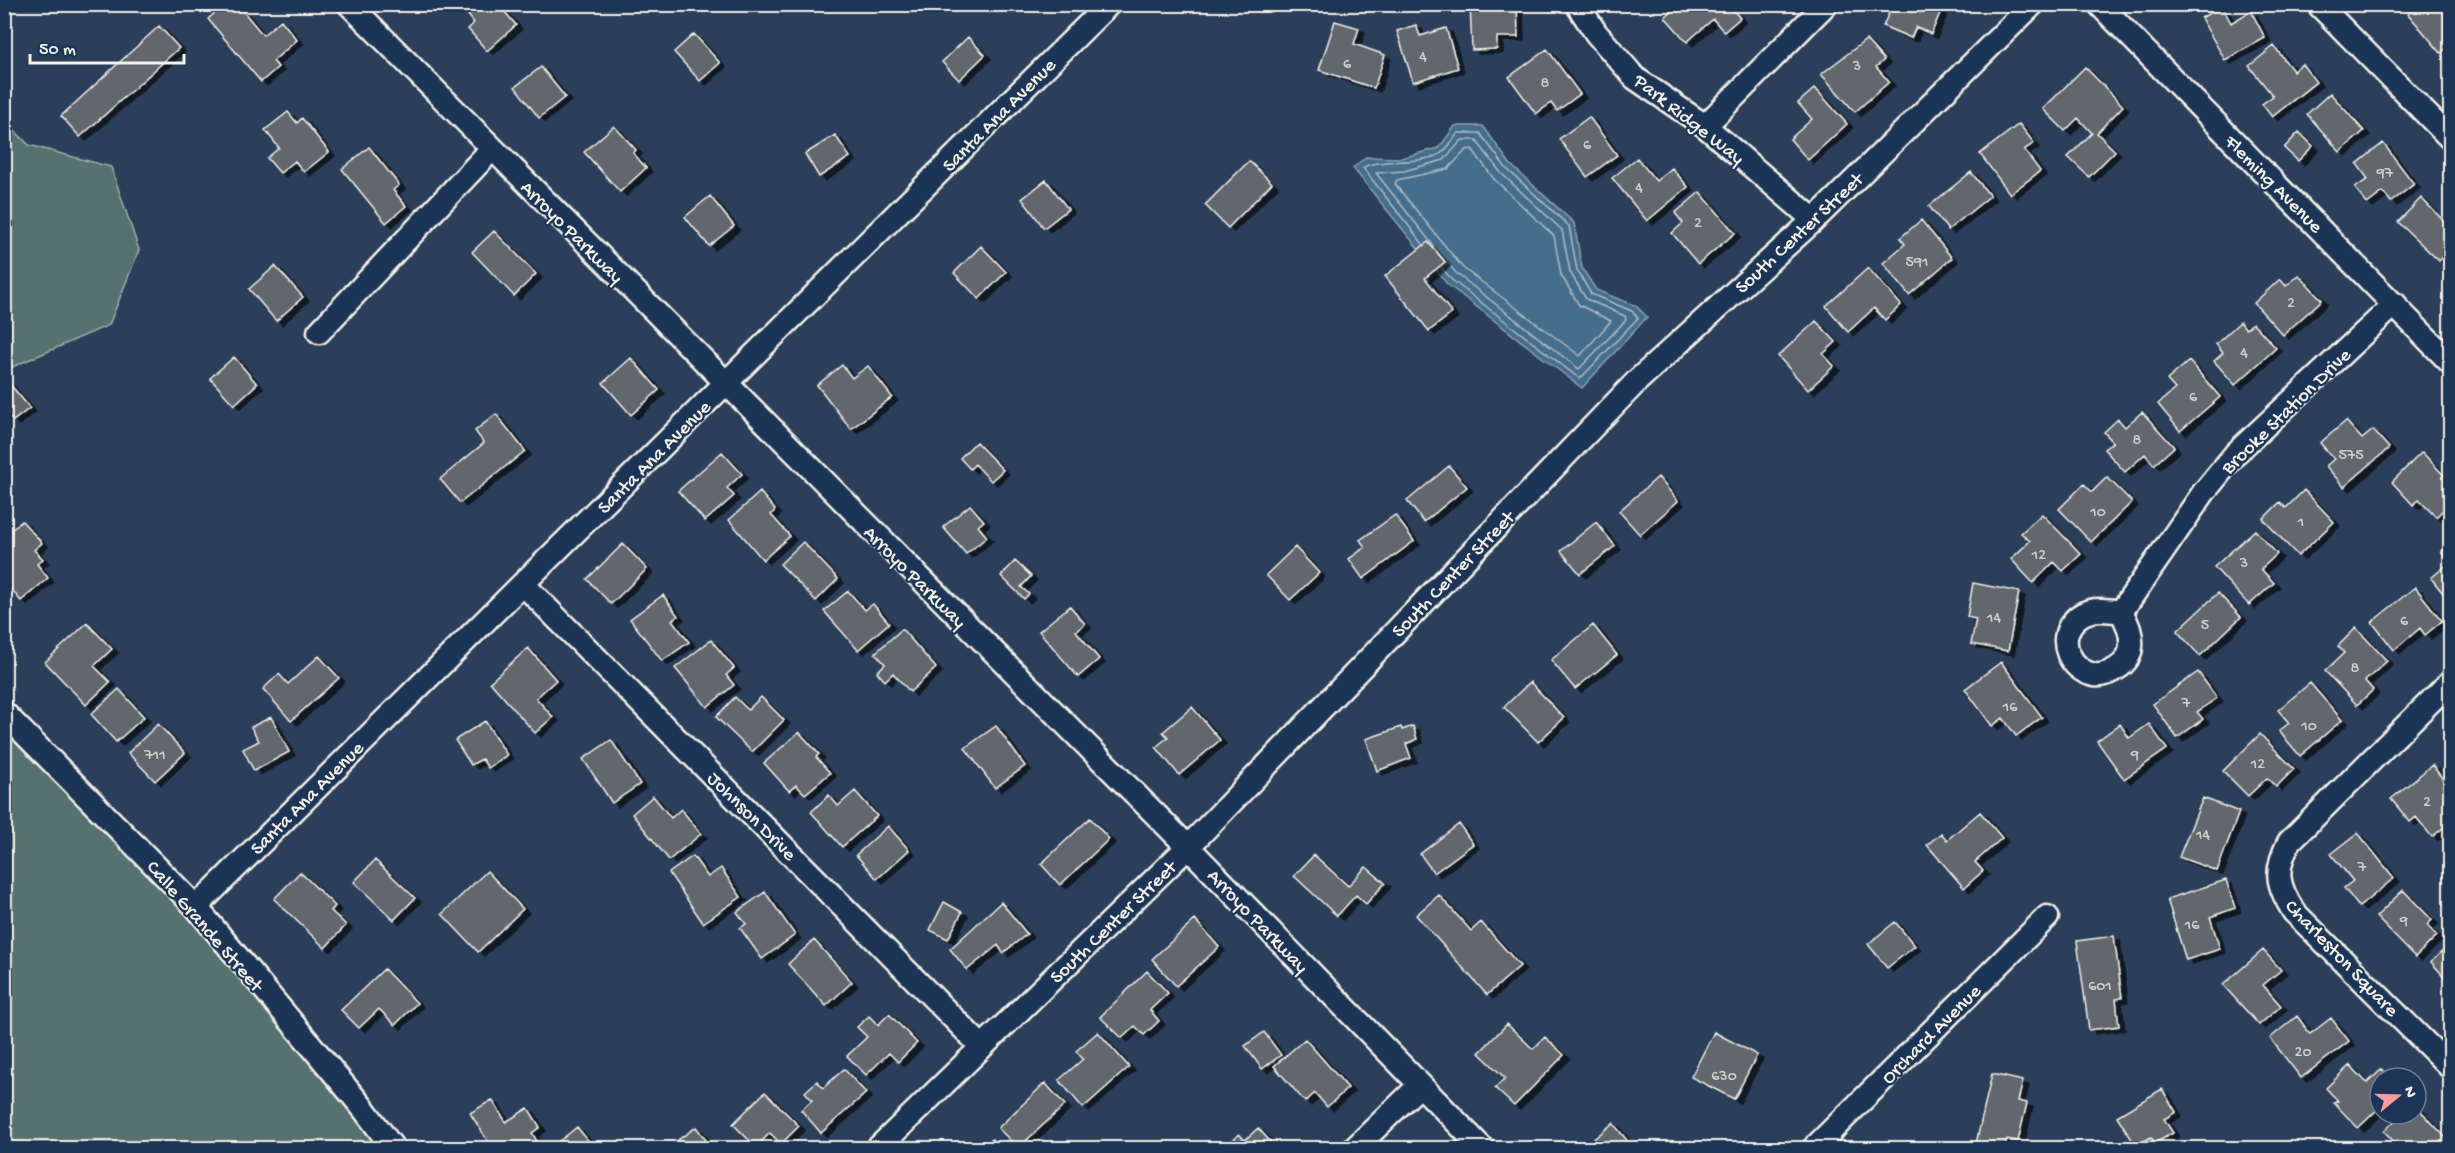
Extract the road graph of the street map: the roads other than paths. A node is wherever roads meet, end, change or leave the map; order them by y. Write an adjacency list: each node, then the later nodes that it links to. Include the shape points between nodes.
1 (349, 4): 10 (street, Arroyo Parkway)
2 (1109, 4): 15 (street, Santa Ana Avenue)
3 (1577, 4): 8 (street, Park Ridge Way, via 1635,78)
4 (1826, 4): 8 (street)
5 (2033, 4): 11 (street, South Center Street)
6 (2099, 4): 12 (street, Fleming Avenue)
7 (2318, 4): 9 (street)
8 (1705, 126): 11 (street, Park Ridge Way)
9 (2451, 138)
10 (492, 149): 13 (street); 15 (street, Arroyo Parkway)
11 (1814, 220): 20 (street, South Center Street, via 1638,380)
12 (2395, 304): 14 (street, Fleming Avenue); 17 (street, Brooke Station Drive, via 2236,453 2204,492)
13 (319, 332)
14 (2451, 362)
15 (725, 384): 16 (street, Santa Ana Avenue); 20 (street, Arroyo Parkway)
16 (523, 584): 21 (street, Santa Ana Avenue); 23 (street, Johnson Drive)
17 (2121, 612)
18 (2446, 696): 24 (street, Charleston Square, via 2289,842 2278,874 2281,892 2294,912)
19 (4, 713): 21 (street, Calle Grande Street)
20 (1188, 847): 23 (street, South Center Street); 25 (street, Arroyo Parkway)
21 (196, 907): 26 (street, Calle Grande Street)
22 (2047, 917): 30 (street, Orchard Avenue)
23 (982, 1047): 27 (street, South Center Street)
24 (2451, 1067)
25 (1420, 1085): 28 (street); 29 (street, Arroyo Parkway)
26 (393, 1149)
27 (878, 1149)
28 (1355, 1149)
29 (1482, 1149)
30 (1814, 1149)

